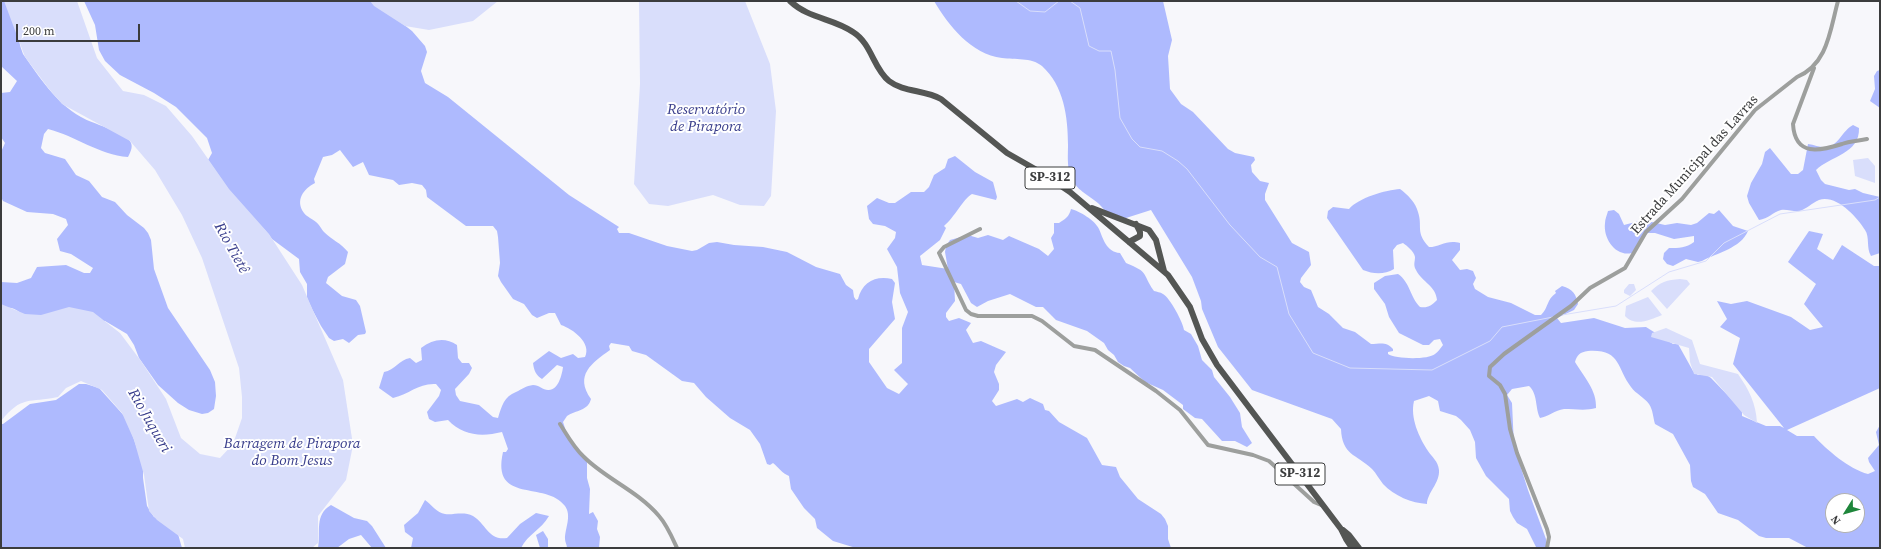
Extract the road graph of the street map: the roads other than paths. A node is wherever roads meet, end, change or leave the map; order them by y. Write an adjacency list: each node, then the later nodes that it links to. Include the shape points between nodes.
1 (790, 1): 5 (main road, SP-312, via 817,18 853,31 865,42 889,81 934,94 1007,153 1054,180)
2 (1838, 1): 3 (street, Estrada Municipal das Lavras, via 1826,47)
3 (1815, 66): 4 (street, via 1793,124 1797,140 1812,150 1820,150); 16 (street, Estrada Municipal das Lavras, via 1755,110 1682,199 1646,232 1625,268 1590,288 1571,306 1490,367 1489,376 1500,385 1505,394 1517,454 1547,529)
4 (1867, 139)
5 (1088, 207): 6 (main road); 8 (main road, SP-312)
6 (1136, 224): 8 (main road, via 1140,236); 9 (main road, via 1152,234)
7 (980, 229): 11 (street, via 944,247 939,253 966,310 978,316 1032,316 1074,346 1095,350 1180,410 1208,445 1269,461 1314,502)
8 (1129, 242): 9 (main road, SP-312)
9 (1164, 272): 11 (main road, SP-312, via 1176,284 1190,307 1202,339 1217,365)
10 (560, 424): 13 (street, via 575,447 590,463 641,499 659,516 667,526)
11 (1324, 506): 12 (main road, SP-312)
12 (1342, 529): 14 (main road, SP-312); 15 (main road, SP-312)
13 (677, 548)
14 (1352, 548)
15 (1359, 548)
16 (1547, 548)

